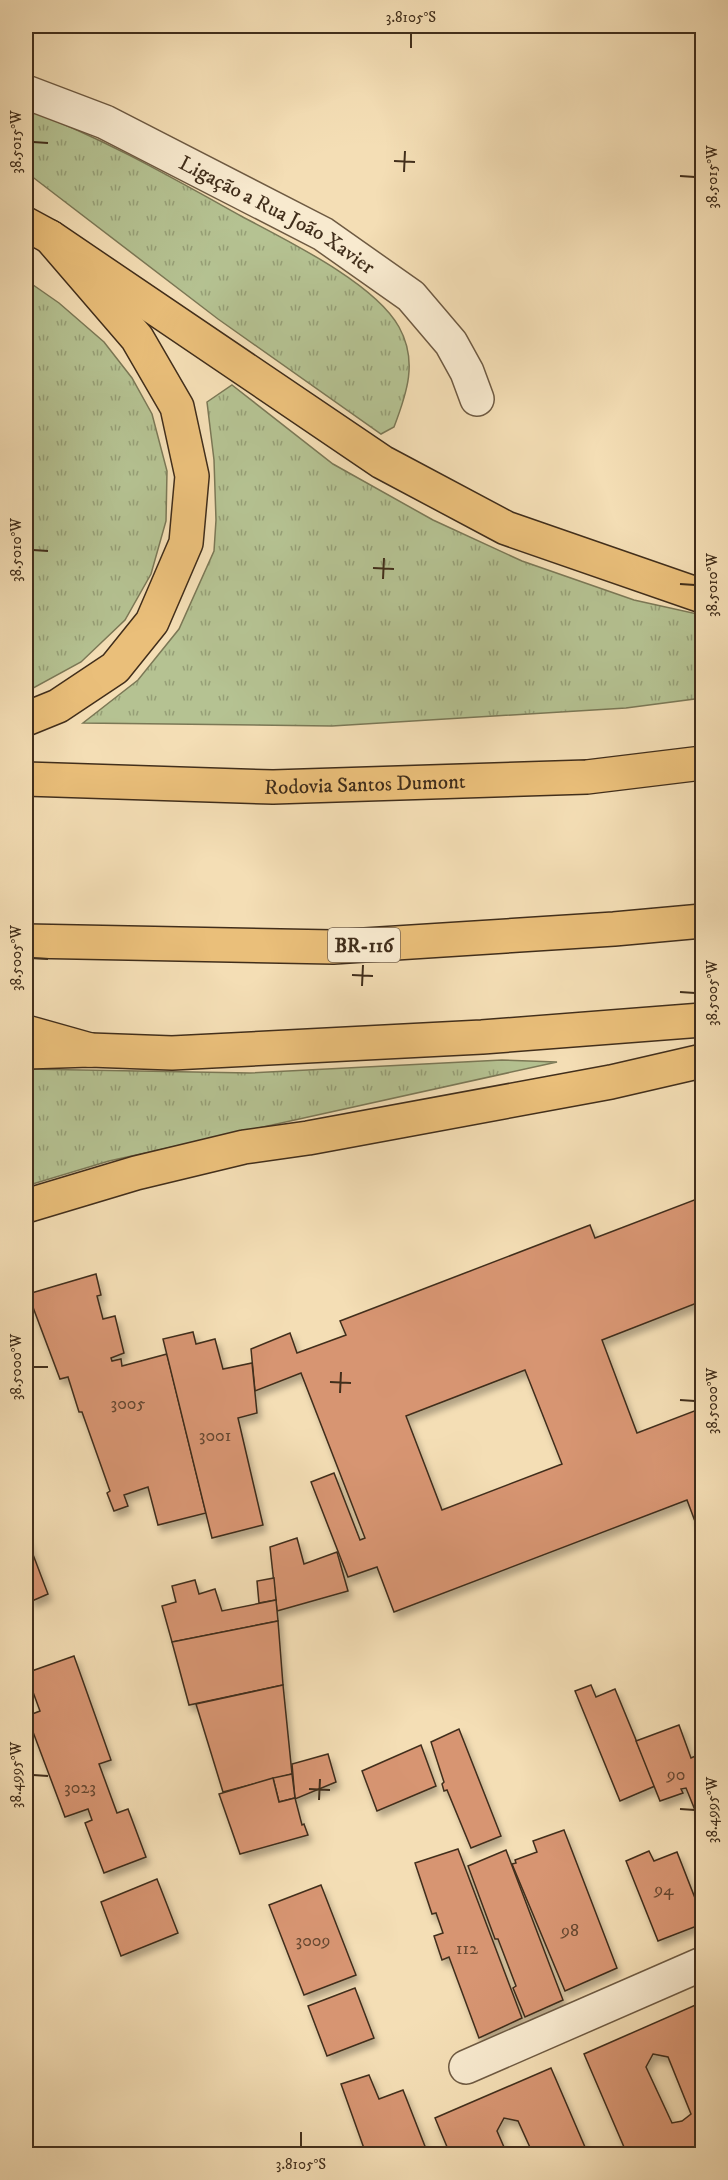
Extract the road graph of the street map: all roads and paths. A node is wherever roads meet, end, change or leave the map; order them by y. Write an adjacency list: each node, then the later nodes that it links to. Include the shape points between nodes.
1 (26, 92): 3 (lane, Ligação a Rua João Xavier, via 105,122 323,234 411,296 451,343)
2 (38, 230): 4 (main road, via 382,462 506,528); 5 (main road, via 137,338 177,407 192,476 186,543 152,622 115,668 58,706)
3 (477, 399)
4 (702, 596)
5 (26, 719)
6 (702, 763): 7 (main road, Rodovia Santos Dumont, via 587,777 273,787)
7 (26, 779)
8 (702, 921): 9 (main road, BR-116, via 333,947)
9 (26, 941)
10 (702, 1020): 12 (main road, via 482,1037 172,1053)
11 (26, 1032): 12 (main road)
12 (90, 1050): 13 (main road)
13 (26, 1052)
14 (702, 1061): 15 (main road, via 600,1084 244,1147 136,1173)
15 (26, 1206)
16 (702, 1964): 17 (lane)
17 (466, 2067)

